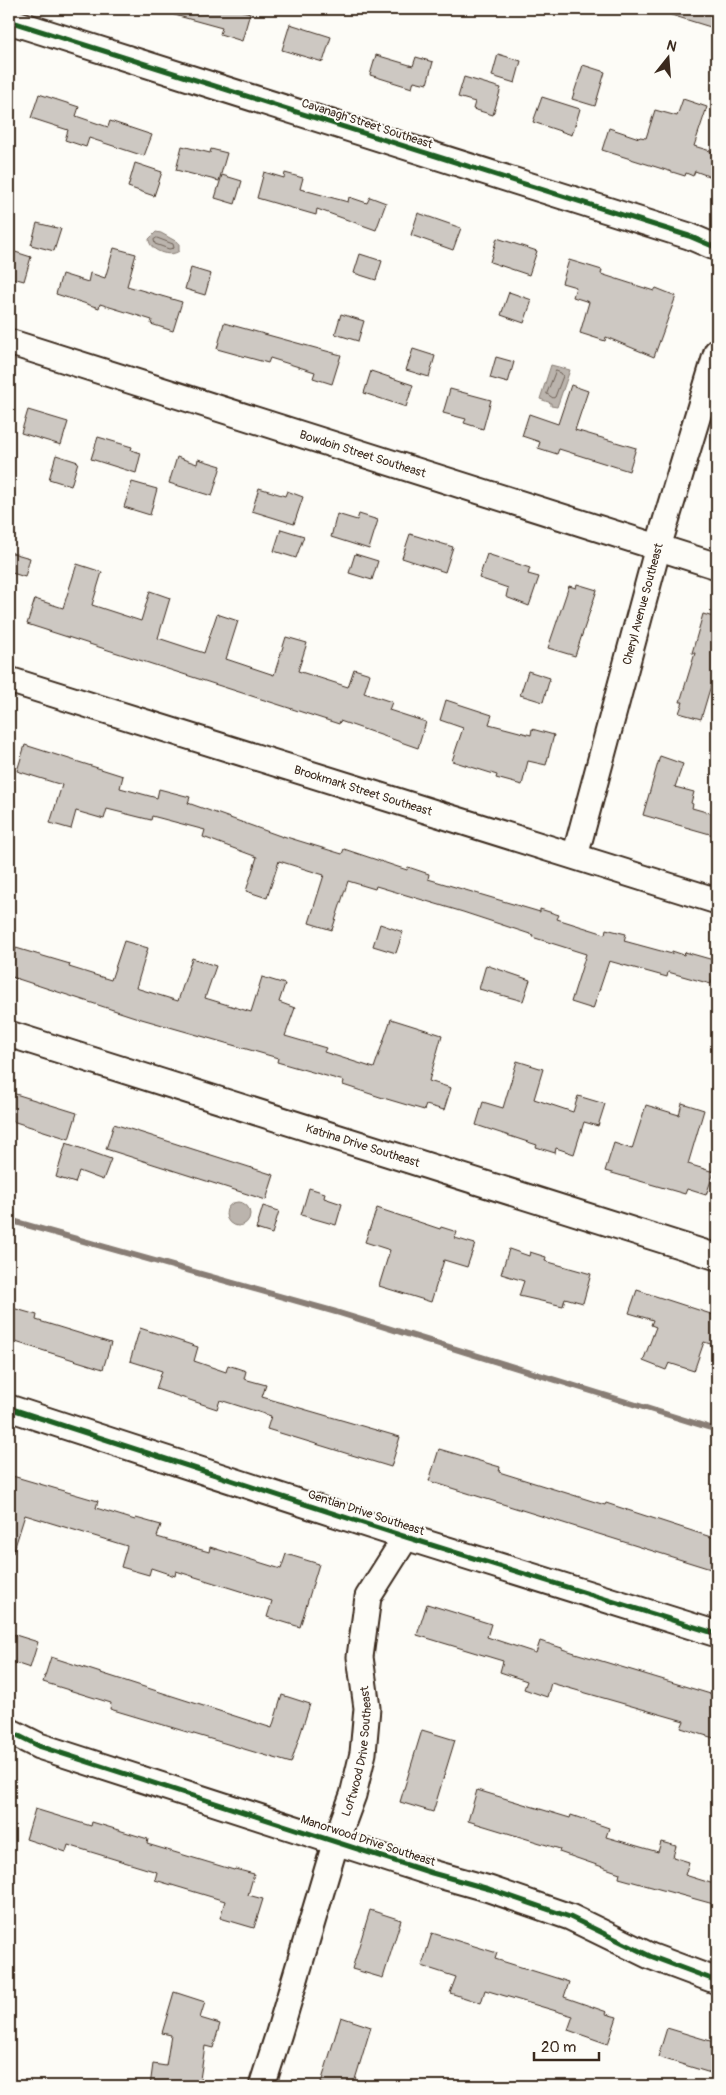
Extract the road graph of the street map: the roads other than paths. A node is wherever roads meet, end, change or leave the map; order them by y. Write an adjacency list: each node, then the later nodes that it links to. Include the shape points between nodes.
1 (9, 21): 2 (street, Cavanagh Street Southeast, via 680,233)
2 (717, 248)
3 (9, 342): 5 (street, Bowdoin Street Southeast)
4 (717, 352): 5 (street, Cheryl Avenue Southeast)
5 (658, 547): 6 (street, Bowdoin Street Southeast); 8 (street, Cheryl Avenue Southeast)
6 (717, 566)
7 (9, 680): 8 (street, Brookmark Street Southeast)
8 (575, 856): 9 (street, Brookmark Street Southeast)
9 (717, 901)
10 (9, 1034): 11 (street, Katrina Drive Southeast)
11 (717, 1257)
12 (9, 1408): 13 (street, Gentian Drive Southeast)
13 (406, 1537): 14 (street, Gentian Drive Southeast); 16 (street, Loftwood Drive Southeast, via 368,1597 360,1657 367,1708 363,1753)
14 (717, 1634)
15 (9, 1732): 16 (street, Manorwood Drive Southeast, via 39,1746)
16 (336, 1841): 17 (street, Manorwood Drive Southeast, via 570,1918 650,1956); 18 (street, Loftwood Drive Southeast)
17 (717, 1981)
18 (264, 2086)

